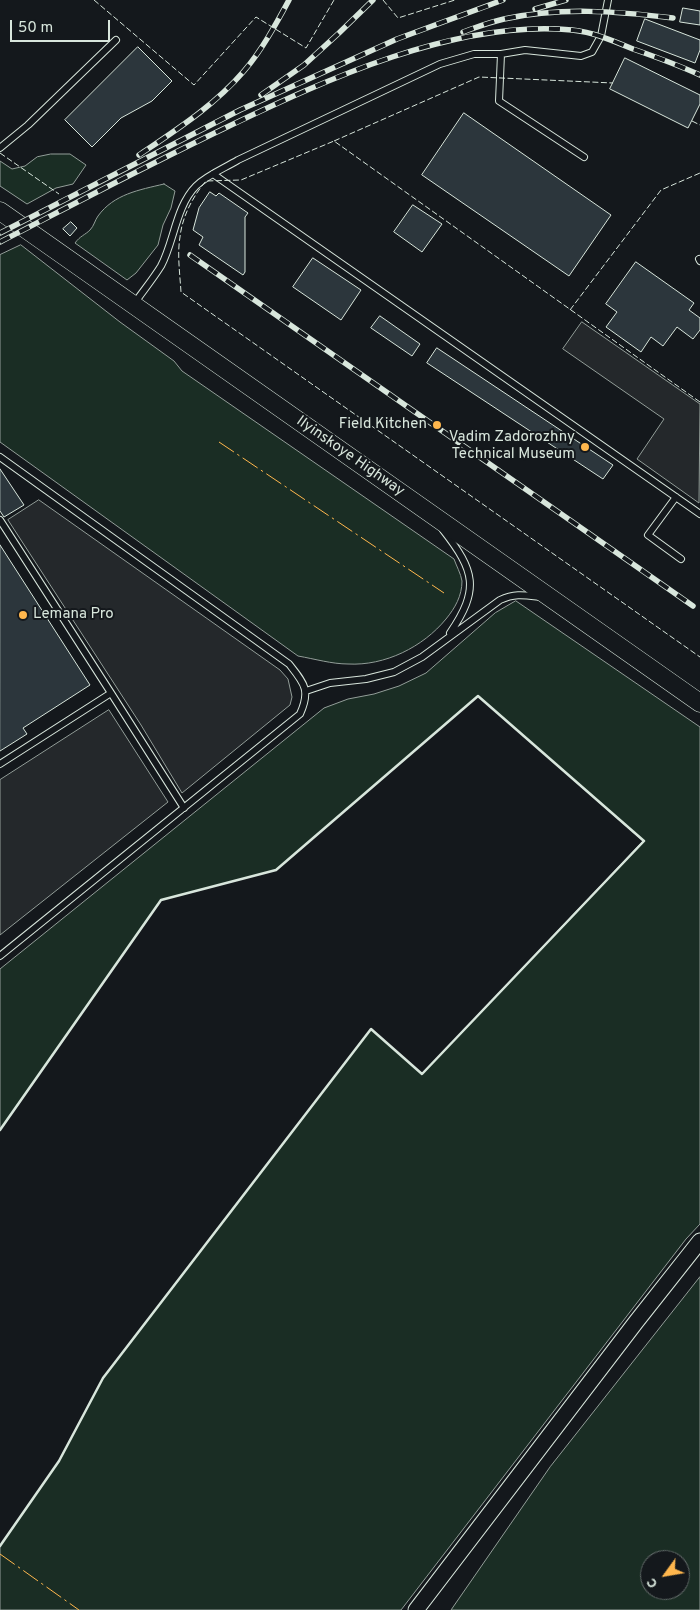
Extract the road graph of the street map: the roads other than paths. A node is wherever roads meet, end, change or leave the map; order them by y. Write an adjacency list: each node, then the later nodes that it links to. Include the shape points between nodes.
1 (608, 0): 3 (lane, via 601,36 592,52 581,56 525,50)
2 (116, 40): 4 (lane)
3 (501, 54): 5 (lane, via 499,101); 6 (lane, via 474,54 440,64)
4 (0, 148)
5 (584, 157)
6 (213, 174): 8 (lane, via 196,186 183,206 161,266); 10 (lane)
7 (0, 211): 8 (main road, Ilyinskoye Highway)
8 (133, 305): 11 (main road, Ilyinskoye Highway)
9 (0, 457): 17 (lane, via 289,664)
10 (676, 497): 12 (lane); 14 (lane, via 648,535)
11 (430, 513): 15 (main road, Ilyinskoye Highway); 16 (lane, via 465,563 469,577 467,603)
12 (700, 514)
13 (0, 520): 18 (lane)
14 (681, 560)
15 (551, 598): 16 (lane, via 511,595); 19 (main road, Ilyinskoye Highway)
16 (446, 638): 17 (lane, via 422,657 394,672 330,683)
17 (306, 691): 21 (lane, via 300,714)
18 (111, 693): 20 (lane); 21 (lane)
19 (700, 703)
20 (0, 764)
21 (184, 808): 22 (lane)
22 (0, 956)
23 (700, 1241): 24 (street)
24 (416, 1610)

